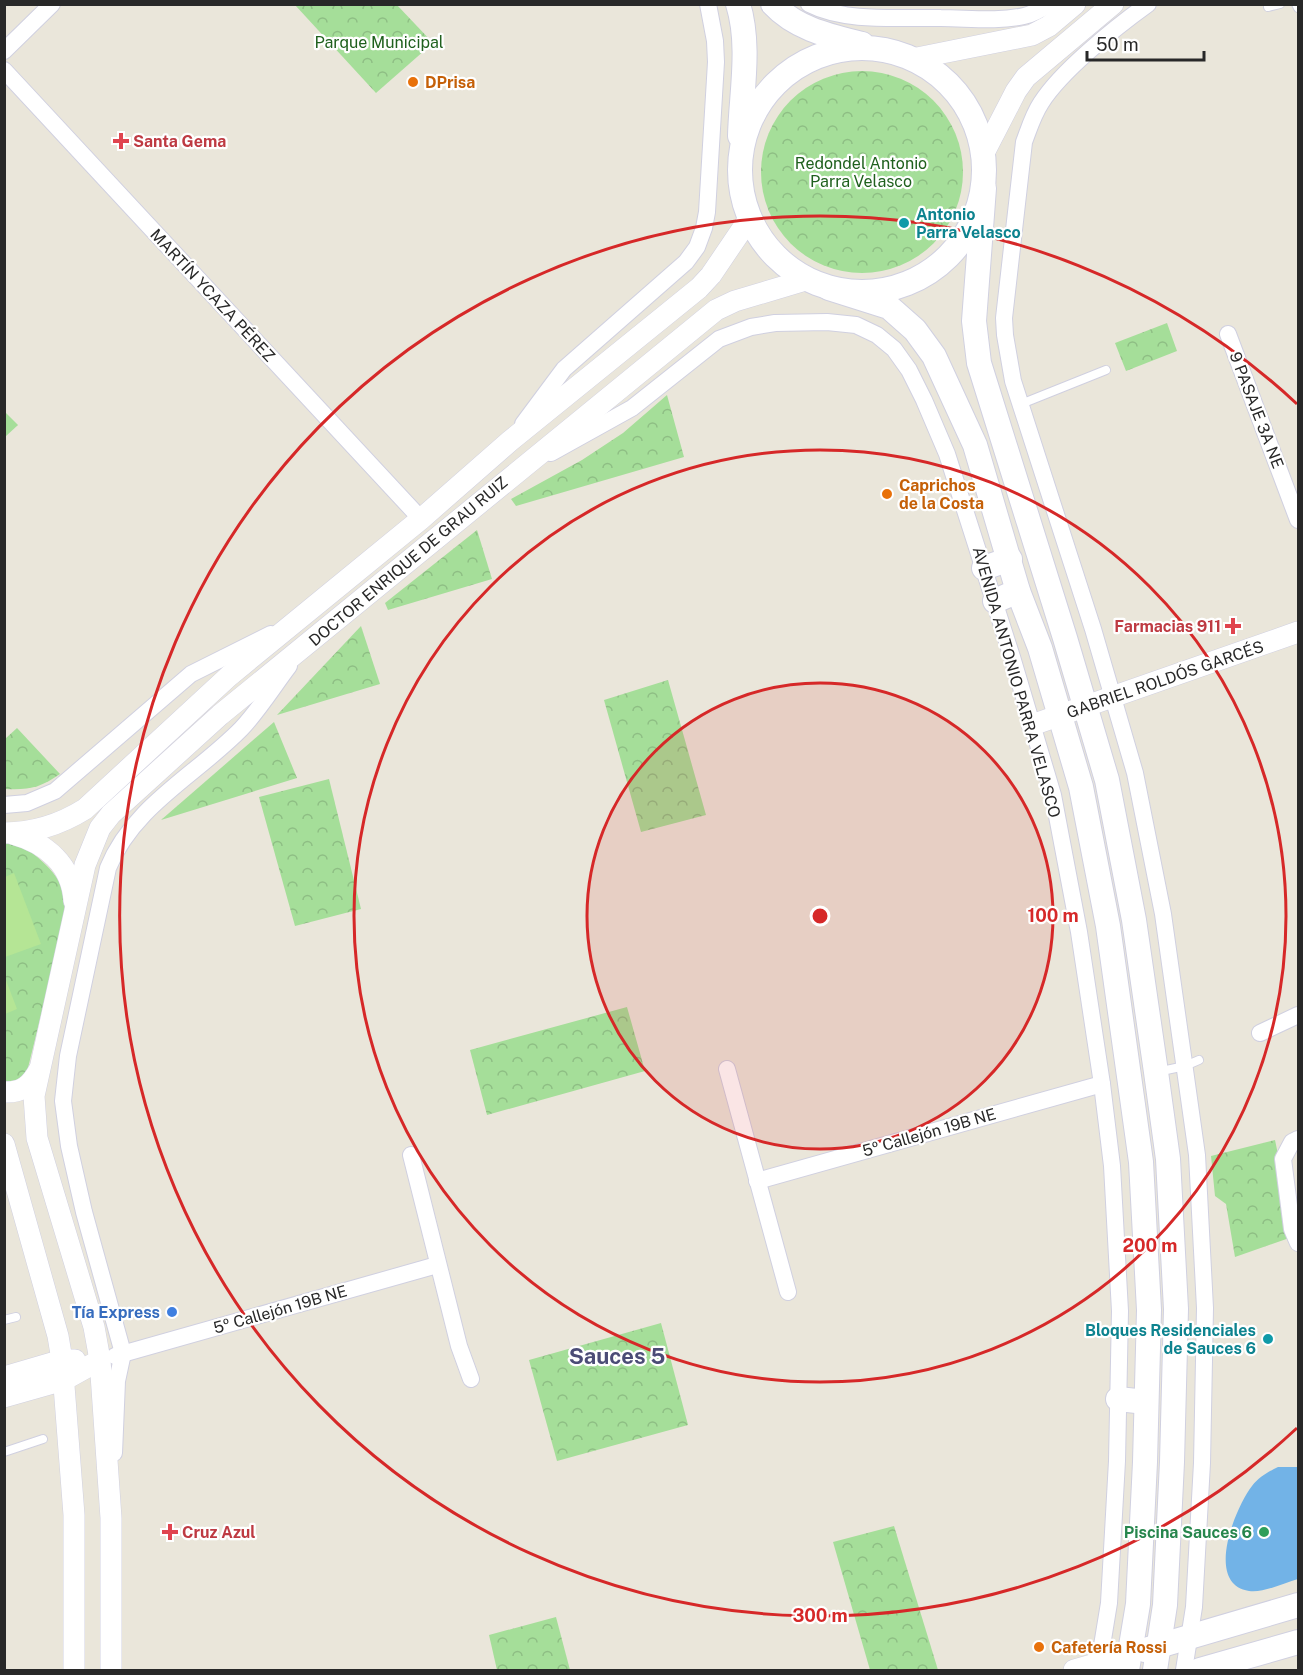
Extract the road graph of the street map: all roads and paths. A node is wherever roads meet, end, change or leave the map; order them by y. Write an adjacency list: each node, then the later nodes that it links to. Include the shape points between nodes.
1 (52, 4): 13 (street)
2 (708, 4): 24 (street, via 716,62 707,212 697,247 675,273 564,369)
3 (738, 4): 17 (main road, via 744,49)
4 (773, 4): 12 (main road, via 792,20 813,30)
5 (809, 4): 6 (street, via 824,11 858,16 992,19 1023,16)
6 (1048, 4)
7 (1075, 4): 14 (street, via 1032,35)
8 (1113, 4): 16 (street, via 1026,77)
9 (1148, 4): 23 (street, via 1054,85 1041,103 1024,142 1004,318 1008,359)
10 (1280, 4): 11 (lane)
11 (1268, 7)
12 (885, 50): 14 (main road); 17 (main road, via 843,49 803,62 769,90 748,123)
13 (4, 51)
14 (912, 58): 16 (main road, via 956,91 974,120)
15 (4, 70): 26 (street, MARTÍN YCAZA PÉREZ)
16 (984, 153): 18 (main road)
17 (739, 163): 19 (main road, via 743,204)
18 (984, 188): 20 (main road, via 970,227 945,260 911,282 870,292); 36 (main road, via 974,321 979,363)
19 (749, 219): 20 (main road, via 761,241 791,270); 24 (street, DOCTOR ENRIQUE DE GRAU RUIZ, via 699,288)
20 (819, 284): 25 (street, DOCTOR ENRIQUE DE GRAU RUIZ, via 735,301 716,310); 28 (main road, AVENIDA ANTONIO PARRA VELASCO, via 888,307 915,330 934,356 975,445)
21 (1228, 334): 27 (street, 9 PASAJE 3A NE)
22 (1106, 370): 23 (lane)
23 (1021, 404): 35 (street)
24 (510, 441): 26 (street, DOCTOR ENRIQUE DE GRAU RUIZ)
25 (516, 472): 29 (street, AVENIDA ANTONIO PARRA VELASCO, via 632,408 719,339 734,332 775,323 856,325 877,335 909,370 947,454); 34 (street, DOCTOR ENRIQUE DE GRAU RUIZ)
26 (421, 519): 32 (street, DOCTOR ENRIQUE DE GRAU RUIZ)
27 (1299, 520)
28 (1010, 560): 29 (main road); 30 (main road, AVENIDA ANTONIO PARRA VELASCO)
29 (984, 568): 31 (street, AVENIDA ANTONIO PARRA VELASCO)
30 (1018, 591): 31 (main road); 37 (main road, AVENIDA ANTONIO PARRA VELASCO)
31 (994, 601): 38 (street, AVENIDA ANTONIO PARRA VELASCO)
32 (293, 623): 39 (street, DOCTOR ENRIQUE DE GRAU RUIZ, via 190,674 55,791 27,803); 40 (street, DOCTOR ENRIQUE DE GRAU RUIZ, via 221,683 85,809 57,824)
33 (1299, 632): 35 (street, GABRIEL ROLDÓS GARCÉS)
34 (302, 649): 41 (street, DOCTOR ENRIQUE DE GRAU RUIZ, via 220,715 111,814 90,848); 59 (street, via 242,728 133,825 108,868 68,1056 63,1101 84,1212)
35 (1113, 697): 36 (street, GABRIEL ROLDÓS GARCÉS); 44 (street, via 1135,773)
36 (1086, 707): 37 (street, GABRIEL ROLDÓS GARCÉS); 47 (main road, via 1107,780 1134,920)
37 (1060, 716): 38 (street, GABRIEL ROLDÓS GARCÉS); 66 (main road, AVENIDA ANTONIO PARRA VELASCO, via 1081,787 1108,926 1141,1162 1149,1310)
38 (1032, 725): 48 (street, AVENIDA ANTONIO PARRA VELASCO, via 1053,795 1071,886)
39 (4, 805)
40 (7, 833): 41 (street, via 39,844 63,865 73,891)
41 (74, 910): 46 (street, DOCTOR ENRIQUE DE GRAU RUIZ)
42 (1299, 1015): 43 (street)
43 (1260, 1033)
44 (1192, 1063): 47 (lane); 71 (street, via 1205,1308 1202,1463)
45 (727, 1068): 53 (street)
46 (40, 1069): 49 (street, via 28,1086); 60 (street, DOCTOR ENRIQUE DE GRAU RUIZ, via 34,1096 38,1138 94,1327)
47 (1156, 1072): 73 (main road, via 1168,1159 1176,1309 1171,1498 1164,1617)
48 (1102, 1084): 53 (street, 5º Callejón 19B NE); 65 (street, AVENIDA ANTONIO PARRA VELASCO, via 1115,1214)
49 (4, 1092)
50 (1299, 1139): 54 (street, via 1292,1142 1283,1159 1292,1229)
51 (4, 1144): 61 (street, via 58,1336)
52 (411, 1155): 55 (street)
53 (757, 1181): 56 (street)
54 (1299, 1243)
55 (437, 1265): 59 (street, 5º Callejón 19B NE); 63 (street)
56 (788, 1292)
57 (16, 1317): 58 (lane)
58 (4, 1320)
59 (123, 1353): 60 (street, 5º Callejón 19B NE); 69 (street, via 117,1381)
60 (100, 1360): 61 (street); 69 (street, DOCTOR ENRIQUE DE GRAU RUIZ)
61 (63, 1370): 62 (street); 64 (street); 76 (street, via 74,1515)
62 (4, 1377)
63 (471, 1379)
64 (4, 1397)
65 (1119, 1399): 66 (main road); 75 (street, AVENIDA ANTONIO PARRA VELASCO, via 1109,1603)
66 (1146, 1402): 74 (main road, AVENIDA ANTONIO PARRA VELASCO, via 1138,1594)
67 (43, 1439): 68 (lane)
68 (4, 1452)
69 (109, 1488): 77 (street, DOCTOR ENRIQUE DE GRAU RUIZ)
70 (1299, 1605): 71 (main road)
71 (1189, 1637): 73 (main road); 80 (street)
72 (1299, 1642): 81 (main road)
73 (1158, 1646): 74 (main road); 79 (main road)
74 (1129, 1662): 75 (street)
75 (1099, 1667): 78 (street)
76 (74, 1671)
77 (111, 1671)
78 (1074, 1671)
79 (1155, 1671)
80 (1184, 1671)
81 (1200, 1671)

